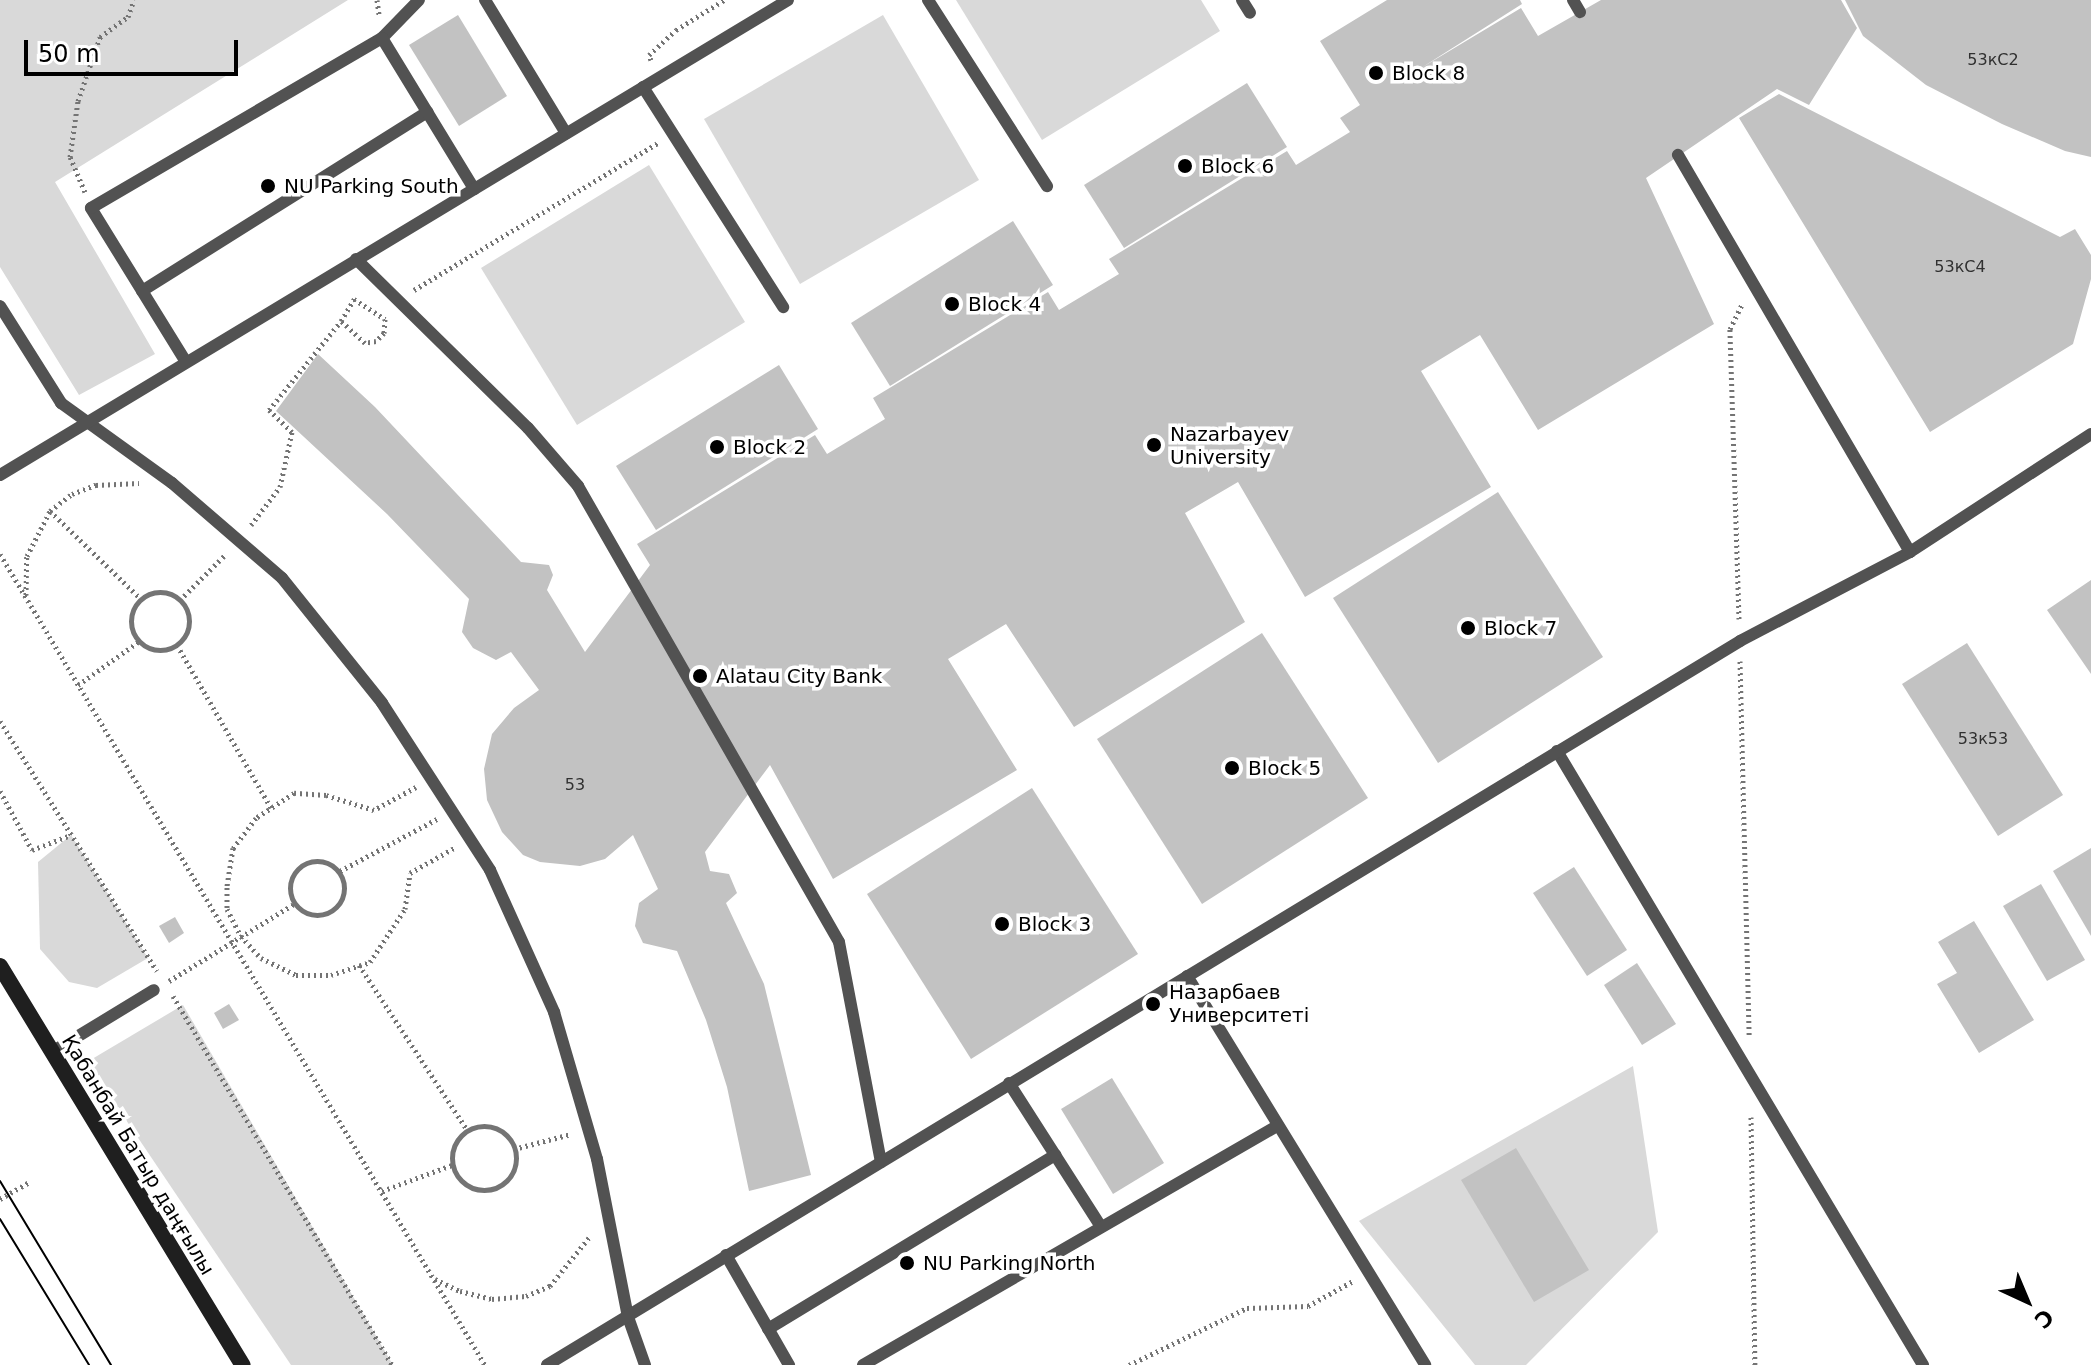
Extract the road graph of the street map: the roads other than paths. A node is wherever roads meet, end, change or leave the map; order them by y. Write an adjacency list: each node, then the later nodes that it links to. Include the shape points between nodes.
1 (419, 0): 9 (lane)
2 (485, 0): 12 (lane)
3 (788, 0): 10 (lane)
4 (928, 0): 14 (lane)
5 (1242, 0): 8 (lane)
6 (1573, 0): 7 (lane)
7 (1580, 12)
8 (1250, 13)
9 (382, 38): 11 (lane); 17 (lane, via 91,208)
10 (643, 87): 12 (lane); 19 (lane)
11 (427, 112): 15 (lane); 17 (lane)
12 (566, 133): 15 (lane)
13 (1678, 155): 24 (lane)
14 (1047, 186)
15 (474, 189): 16 (lane)
16 (356, 259): 20 (lane); 33 (lane, via 528,428 578,486 839,942)
17 (142, 291): 20 (lane)
18 (0, 306): 21 (lane, via 61,403)
19 (783, 307)
20 (186, 362): 21 (lane)
21 (88, 423): 23 (lane); 36 (lane, via 172,483 282,578 382,703 490,870 554,1012 588,1129)
22 (2091, 434): 24 (lane)
23 (0, 475)
24 (1910, 552): 25 (lane, via 1740,641)
25 (1557, 751): 27 (lane); 44 (lane)
26 (0, 966): 29 (main road, Қабанбай Батыр даңғылы)
27 (1187, 976): 30 (lane); 31 (lane)
28 (160, 987): 29 (lane)
29 (52, 1052): 38 (main road, Қабанбай Батыр даңғылы)
30 (1009, 1083): 32 (lane); 33 (lane)
31 (1278, 1125): 34 (lane); 43 (lane)
32 (1055, 1155): 34 (lane); 37 (lane)
33 (881, 1162): 35 (lane)
34 (1101, 1227): 42 (lane)
35 (726, 1255): 36 (lane); 37 (lane)
36 (628, 1317): 39 (lane); 40 (lane)
37 (768, 1329): 41 (lane)
38 (243, 1365)
39 (547, 1365)
40 (645, 1365)
41 (789, 1365)
42 (863, 1365)
43 (1425, 1365)
44 (1923, 1365)

